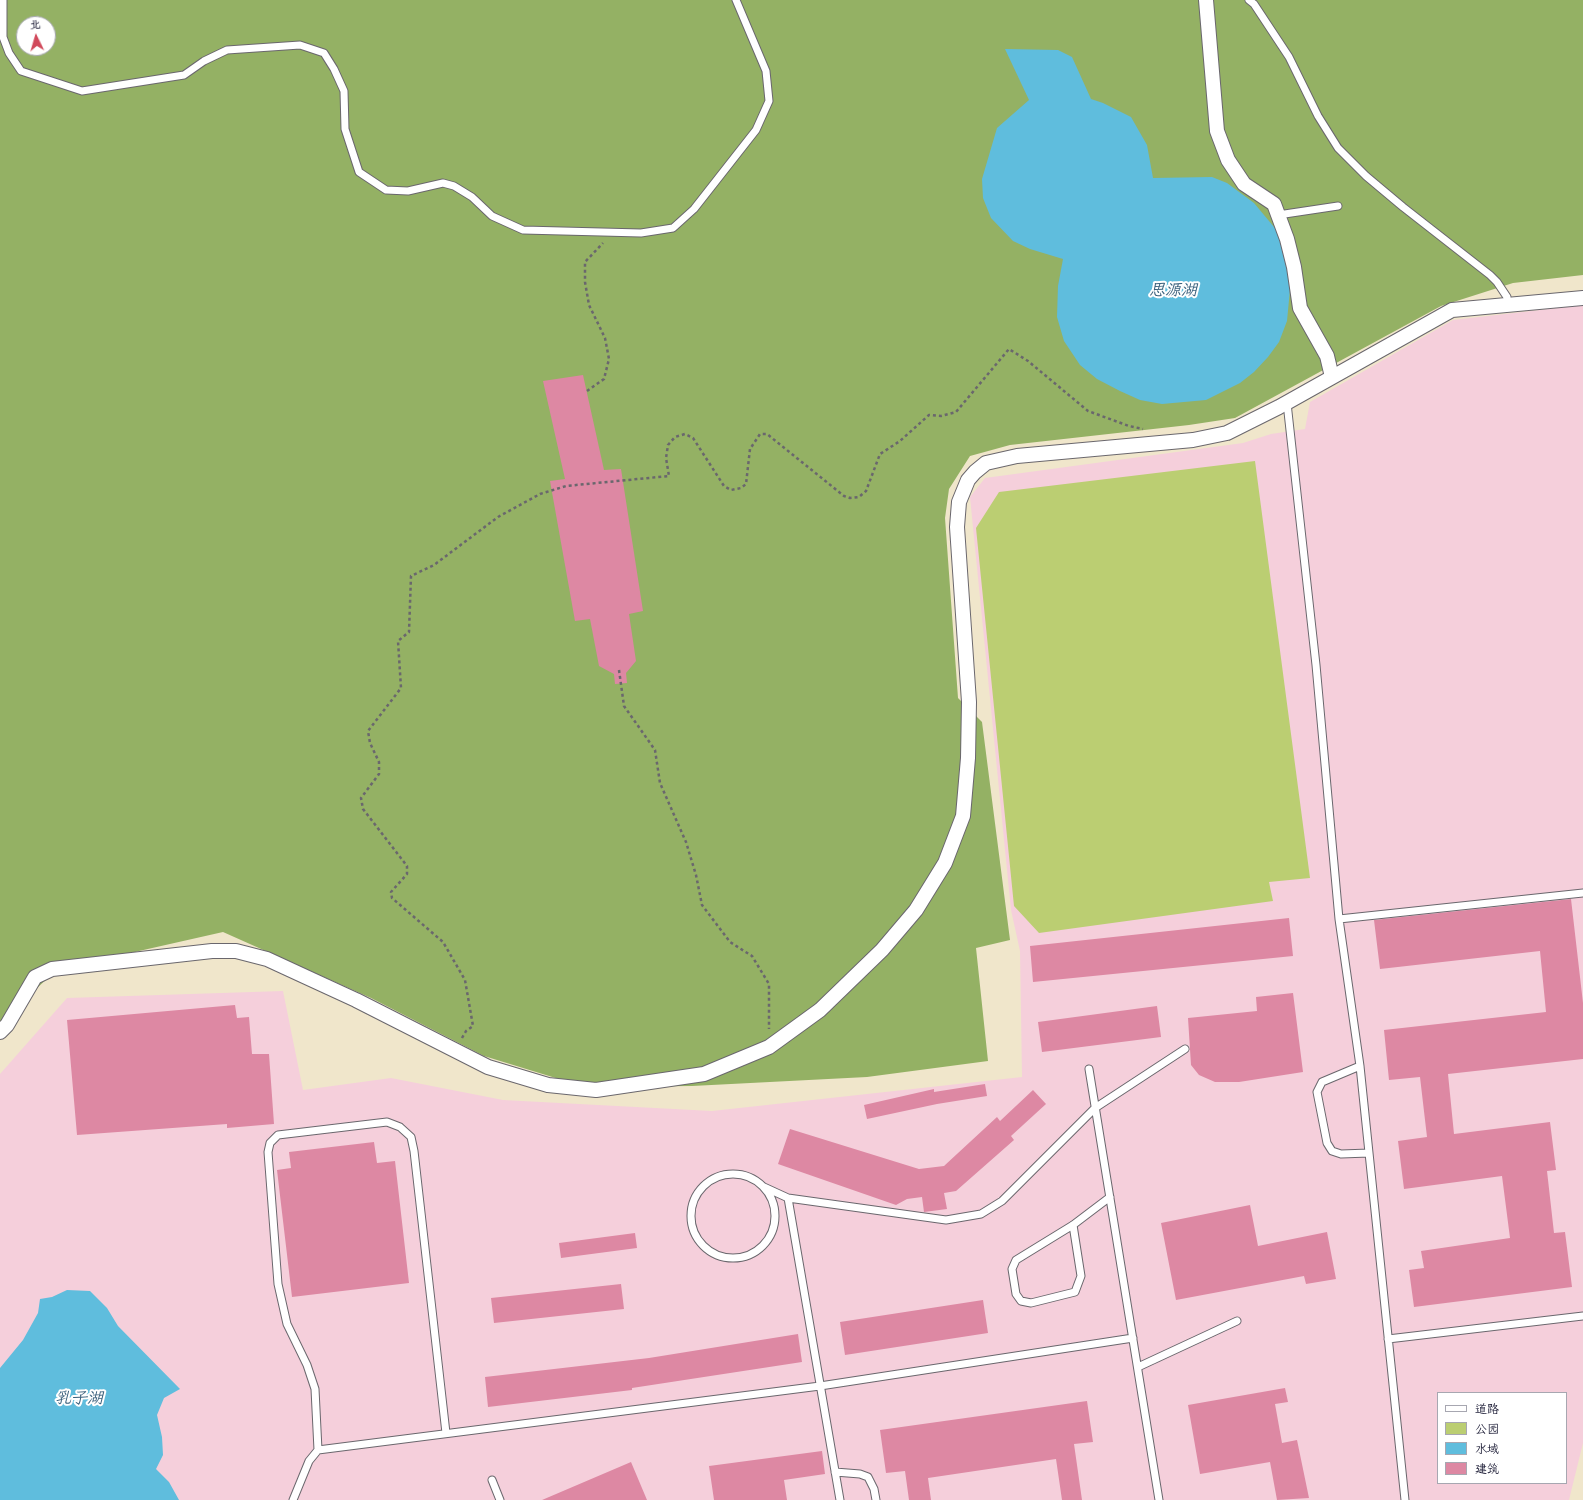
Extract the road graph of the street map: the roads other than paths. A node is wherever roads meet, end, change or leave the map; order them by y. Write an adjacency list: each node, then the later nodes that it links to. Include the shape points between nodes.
1 (3, 0): 2 (lane, via 3,37 9,53 21,71 82,91 184,75 204,61 227,50 300,45 324,53 344,91 345,129 359,172 386,190 408,192 443,183 454,186 472,197 492,216 523,230 613,233 641,233 673,228 694,209 756,130 769,101 766,71)
2 (736, 0)
3 (1206, 0): 6 (street, via 1217,131 1228,160 1244,184 1274,204)
4 (1249, 0): 8 (lane, via 1289,56 1318,116 1338,148 1366,176 1498,282 1507,297)
5 (1338, 206): 6 (lane)
6 (1278, 215): 9 (street, via 1294,267 1300,308 1327,356)
7 (1583, 298): 8 (street)
8 (1508, 306): 9 (street, via 1452,310)
9 (1332, 377): 10 (street)
10 (1287, 403): 12 (lane, via 1316,665); 13 (street, via 1227,433 1193,440 1017,456 986,463 968,480 959,502 957,527 969,702 963,816 945,863 916,910 882,950 820,1010 769,1047 704,1074 596,1090 548,1084 488,1067 356,1000 267,959 236,951 212,951 52,969 35,977 7,1025)
11 (1583, 893): 12 (lane)
12 (1339, 919): 15 (lane)
13 (0, 1032)
14 (1186, 1050): 17 (lane)
15 (1360, 1066): 18 (lane); 18 (lane, via 1322,1082 1317,1092 1327,1143 1332,1151 1341,1154)
16 (1089, 1069): 17 (lane)
17 (1095, 1108): 20 (lane); 21 (lane, via 1002,1201 981,1214 946,1220)
18 (1368, 1153): 26 (lane)
19 (764, 1187): 19 (lane, via 756,1181 737,1175 717,1178 704,1186 695,1198 691,1218 697,1237 703,1245 715,1254 730,1258 750,1255 758,1250 771,1235 775,1225 774,1205); 21 (lane)
20 (1110, 1197): 22 (lane); 25 (lane)
21 (788, 1198): 28 (lane)
22 (1073, 1225): 22 (lane, via 1016,1260 1012,1268 1016,1294 1021,1301 1031,1304 1075,1292 1081,1276)
23 (1583, 1316): 26 (lane)
24 (1237, 1321): 27 (lane)
25 (1133, 1338): 27 (lane); 28 (lane)
26 (1388, 1339): 38 (lane)
27 (1138, 1367): 37 (lane)
28 (820, 1386): 29 (lane); 31 (lane)
29 (446, 1433): 30 (lane); 30 (lane, via 411,1137 400,1127 387,1122 278,1135 270,1143 268,1152 278,1284 287,1324 307,1364 315,1389)
30 (318, 1450): 33 (lane, via 309,1461)
31 (835, 1472): 35 (lane); 36 (lane, via 868,1477 874,1488)
32 (492, 1480): 34 (lane)
33 (293, 1500)
34 (500, 1500)
35 (840, 1500)
36 (876, 1500)
37 (1159, 1500)
38 (1405, 1500)

